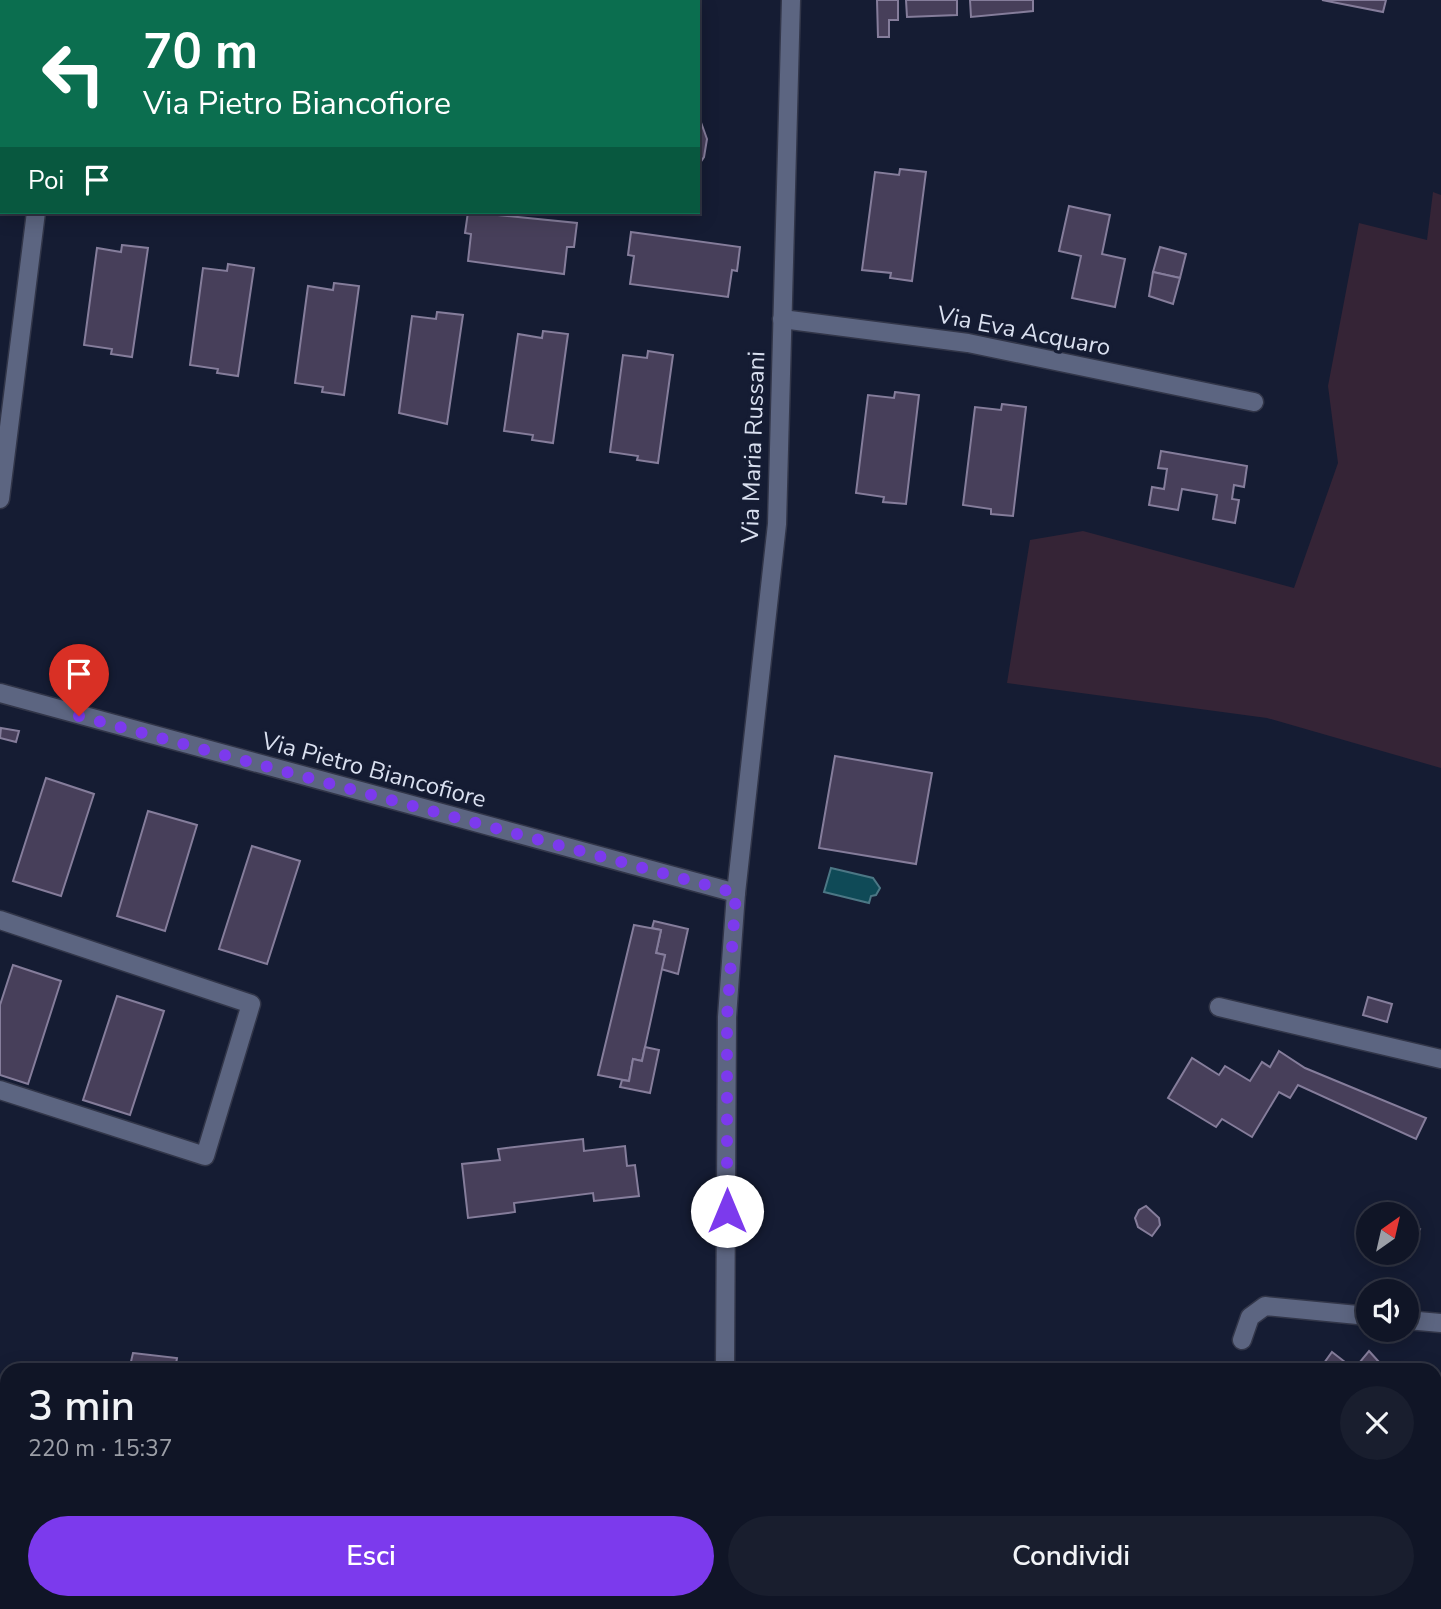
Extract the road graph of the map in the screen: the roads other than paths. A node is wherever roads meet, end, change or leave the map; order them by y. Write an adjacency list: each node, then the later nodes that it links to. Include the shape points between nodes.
1 (791, 0): 3 (street, Via Maria Russani)
2 (36, 214): 5 (street)
3 (782, 319): 4 (street, Via Eva Acquaro, via 968,343); 7 (street, Via Maria Russani, via 777,524)
4 (1254, 402)
5 (0, 499)
6 (0, 693): 7 (street, Via Pietro Biancofiore)
7 (736, 893): 16 (street, Via Maria Russani, via 727,1017)
8 (0, 920): 11 (street, via 251,1004 205,1156)
9 (1219, 1007): 10 (street)
10 (1441, 1059)
11 (0, 1090)
12 (1356, 1315): 15 (street, via 1265,1306 1251,1317)
13 (1419, 1321): 14 (street)
14 (1441, 1323)
15 (1242, 1340)
16 (725, 1363)

